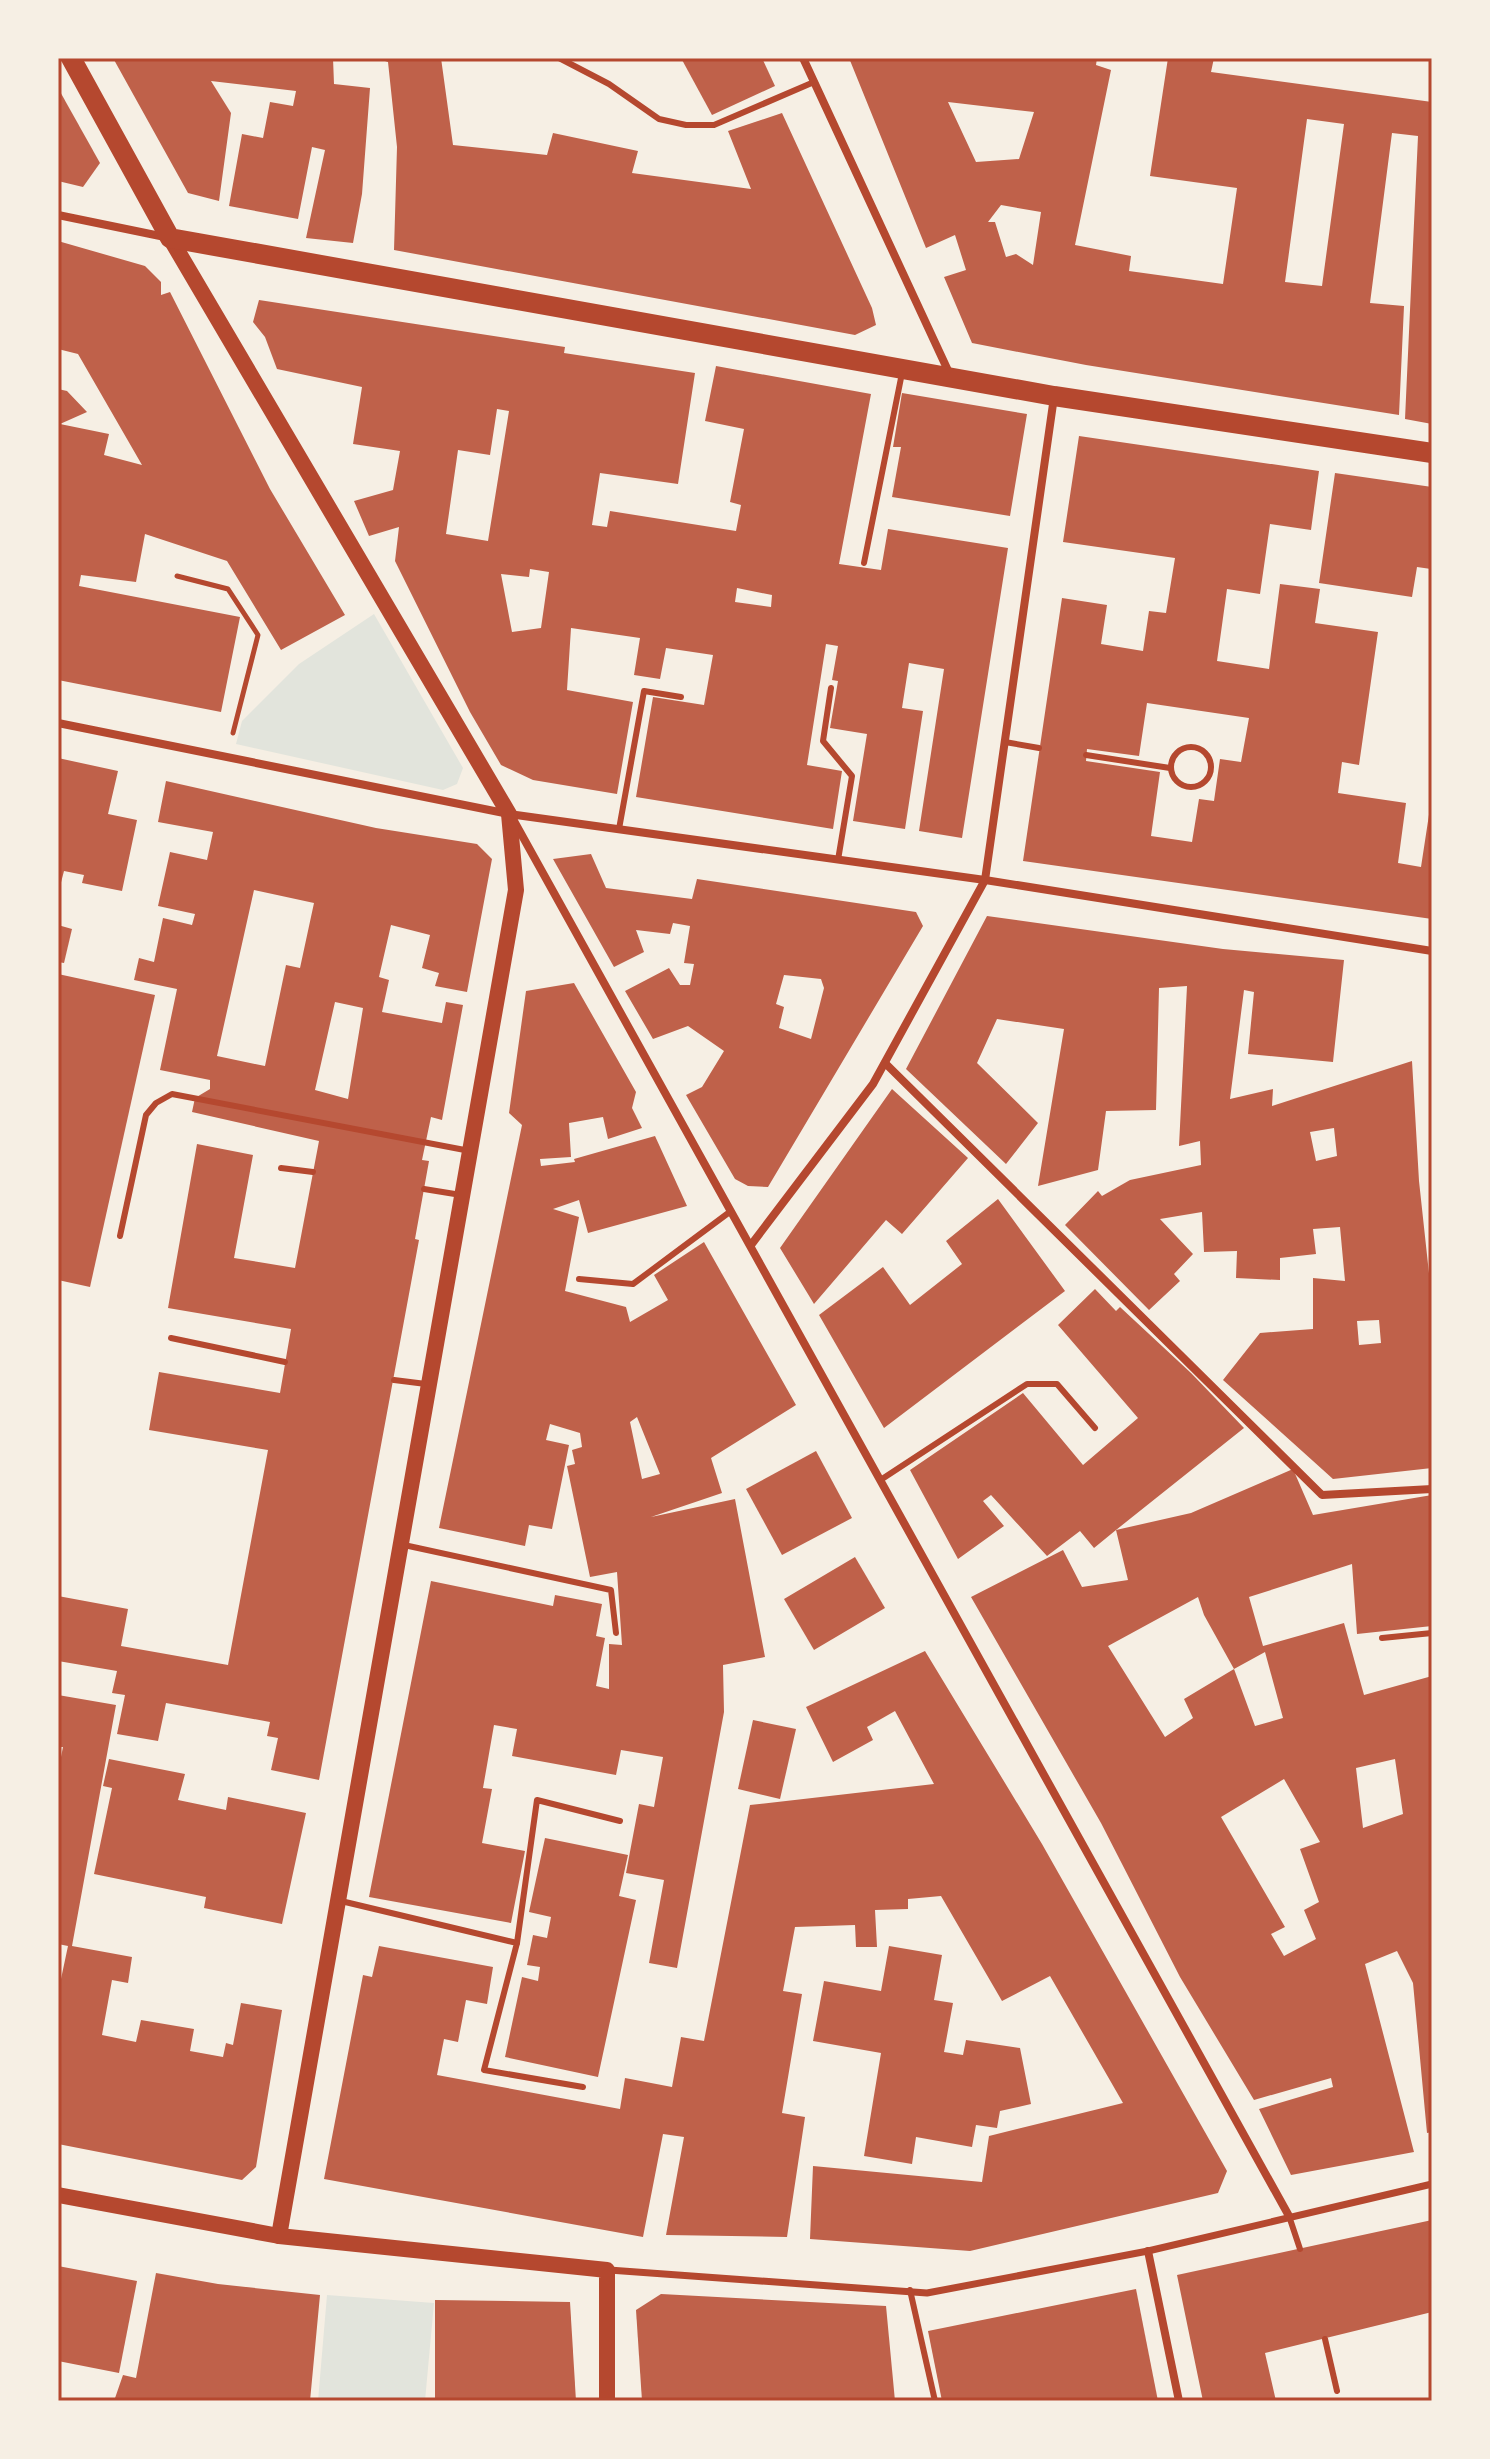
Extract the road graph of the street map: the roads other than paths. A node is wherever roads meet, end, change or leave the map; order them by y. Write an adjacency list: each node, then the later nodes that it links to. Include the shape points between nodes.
1 (71, 58): 6 (main road)
2 (559, 58): 4 (lane, via 659,119 686,125 714,125)
3 (803, 58): 4 (street)
4 (814, 82): 8 (street)
5 (58, 215): 6 (street)
6 (170, 238): 7 (main road); 19 (main road)
7 (902, 370): 8 (main road); 11 (lane)
8 (952, 377): 9 (main road)
9 (1054, 396): 10 (main road); 15 (street)
10 (1432, 453)
11 (864, 563)
12 (831, 688): 21 (lane, via 823,741 852,776)
13 (681, 697): 20 (lane, via 644,691)
14 (58, 723): 19 (street)
15 (1005, 742): 16 (lane); 22 (street)
16 (1039, 748)
17 (1086, 755): 18 (lane)
18 (1170, 768): 18 (lane, via 1173,778 1192,787 1209,776 1211,765 1200,748 1189,746 1179,750)
19 (509, 814): 20 (street); 25 (main road, via 516,890); 30 (street)
20 (619, 829): 21 (street)
21 (838, 860): 22 (street)
22 (985, 880): 23 (street); 24 (street)
23 (1432, 951)
24 (885, 1063): 32 (street); 40 (street, via 1322,1495)
25 (473, 1152): 29 (main road); 31 (lane, via 172,1094 146,1115)
26 (281, 1168): 27 (lane)
27 (313, 1172)
28 (424, 1189): 29 (lane)
29 (464, 1195): 37 (main road)
30 (731, 1211): 32 (street); 33 (lane, via 633,1284)
31 (120, 1236)
32 (751, 1245): 39 (street)
33 (579, 1279)
34 (171, 1338): 35 (lane)
35 (285, 1362)
36 (394, 1380): 37 (lane)
37 (430, 1384): 41 (main road)
38 (1095, 1428): 39 (lane, via 1057,1384 1027,1384)
39 (882, 1479): 51 (street)
40 (1432, 1489)
41 (401, 1544): 42 (lane, via 611,1590); 46 (main road)
42 (616, 1633)
43 (1432, 1633): 44 (lane)
44 (1382, 1638)
45 (620, 1821): 47 (lane, via 537,1800)
46 (337, 1900): 47 (lane); 52 (main road)
47 (517, 1943): 48 (lane, via 484,2070)
48 (583, 2087)
49 (1432, 2184): 51 (street)
50 (58, 2195): 52 (main road)
51 (1289, 2216): 53 (lane); 54 (street)
52 (279, 2236): 55 (main road)
53 (1300, 2249)
54 (1148, 2251): 56 (street, via 927,2293); 61 (street)
55 (607, 2270): 56 (street); 59 (main road)
56 (910, 2290): 60 (lane)
57 (1325, 2339): 58 (lane)
58 (1337, 2391)
59 (607, 2401)
60 (935, 2401)
61 (1179, 2401)

